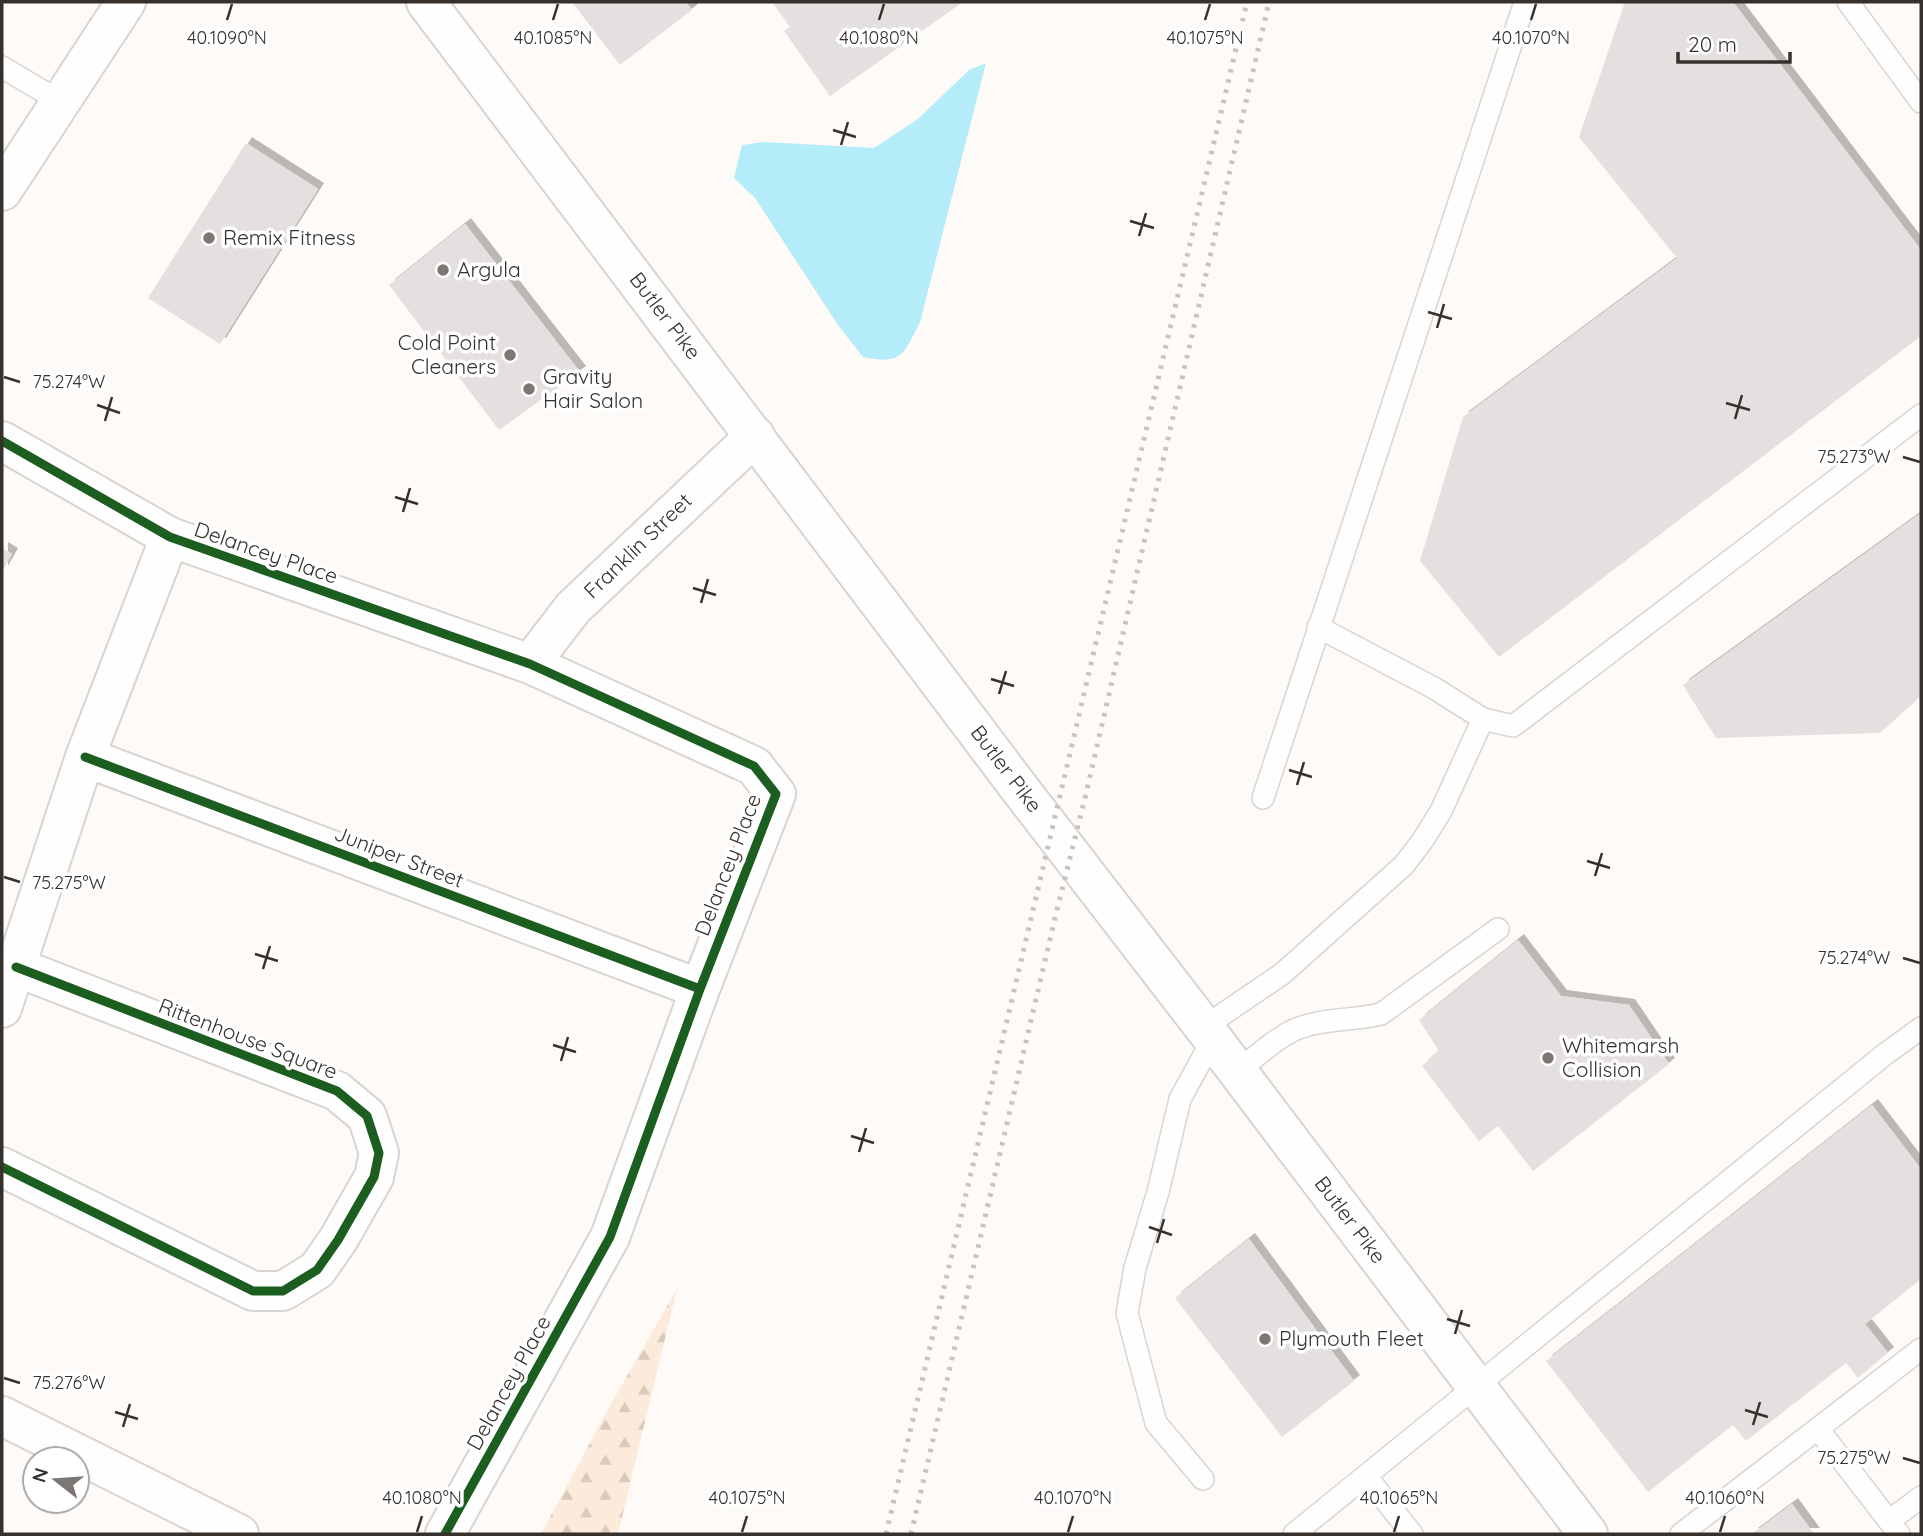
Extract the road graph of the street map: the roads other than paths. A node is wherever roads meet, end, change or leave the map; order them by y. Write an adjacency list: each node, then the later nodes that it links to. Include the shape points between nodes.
1 (126, 2): 6 (street)
2 (426, 2): 10 (street, Butler Pike)
3 (1525, 2): 13 (lane)
4 (1848, 2): 7 (lane)
5 (2, 67): 6 (lane)
6 (61, 102): 8 (street)
7 (1921, 102)
8 (5, 174)
9 (1921, 415): 15 (lane, via 1513,726)
10 (755, 436): 14 (street, Franklin Street, via 573,608); 23 (street, Butler Pike)
11 (2, 441): 12 (street, Delancey Place)
12 (170, 537): 14 (street, Delancey Place); 16 (street, Delancey Place)
13 (1318, 627): 15 (lane); 17 (lane)
14 (530, 664): 20 (street, Delancey Place, via 754,765 776,794)
15 (1483, 719): 23 (lane, via 1441,811 1404,865)
16 (85, 757): 19 (street, Delancey Place); 20 (street, Juniper Street)
17 (1263, 798)
18 (1498, 929): 24 (lane, via 1381,1014 1290,1032)
19 (16, 967): 21 (street, Delancey Place); 25 (street, Rittenhouse Square, via 337,1091 367,1116 379,1153 374,1177 317,1270 282,1291 253,1291)
20 (700, 989): 35 (street, Delancey Place, via 610,1237)
21 (2, 1008)
22 (1921, 1028): 27 (lane)
23 (1209, 1033): 24 (street, Butler Pike); 31 (lane, via 1180,1099 1127,1314 1156,1423)
24 (1237, 1071): 27 (street, Butler Pike)
25 (2, 1167)
26 (1921, 1349): 29 (lane)
27 (1476, 1386): 30 (lane); 38 (street, Butler Pike)
28 (2, 1416): 34 (street)
29 (1818, 1429): 33 (lane); 39 (lane)
30 (1366, 1476): 36 (lane); 37 (lane)
31 (1203, 1479)
32 (1921, 1497): 33 (lane)
33 (1894, 1527)
34 (239, 1534)
35 (445, 1534)
36 (1294, 1534)
37 (1412, 1534)
38 (1588, 1534)
39 (1681, 1534)

